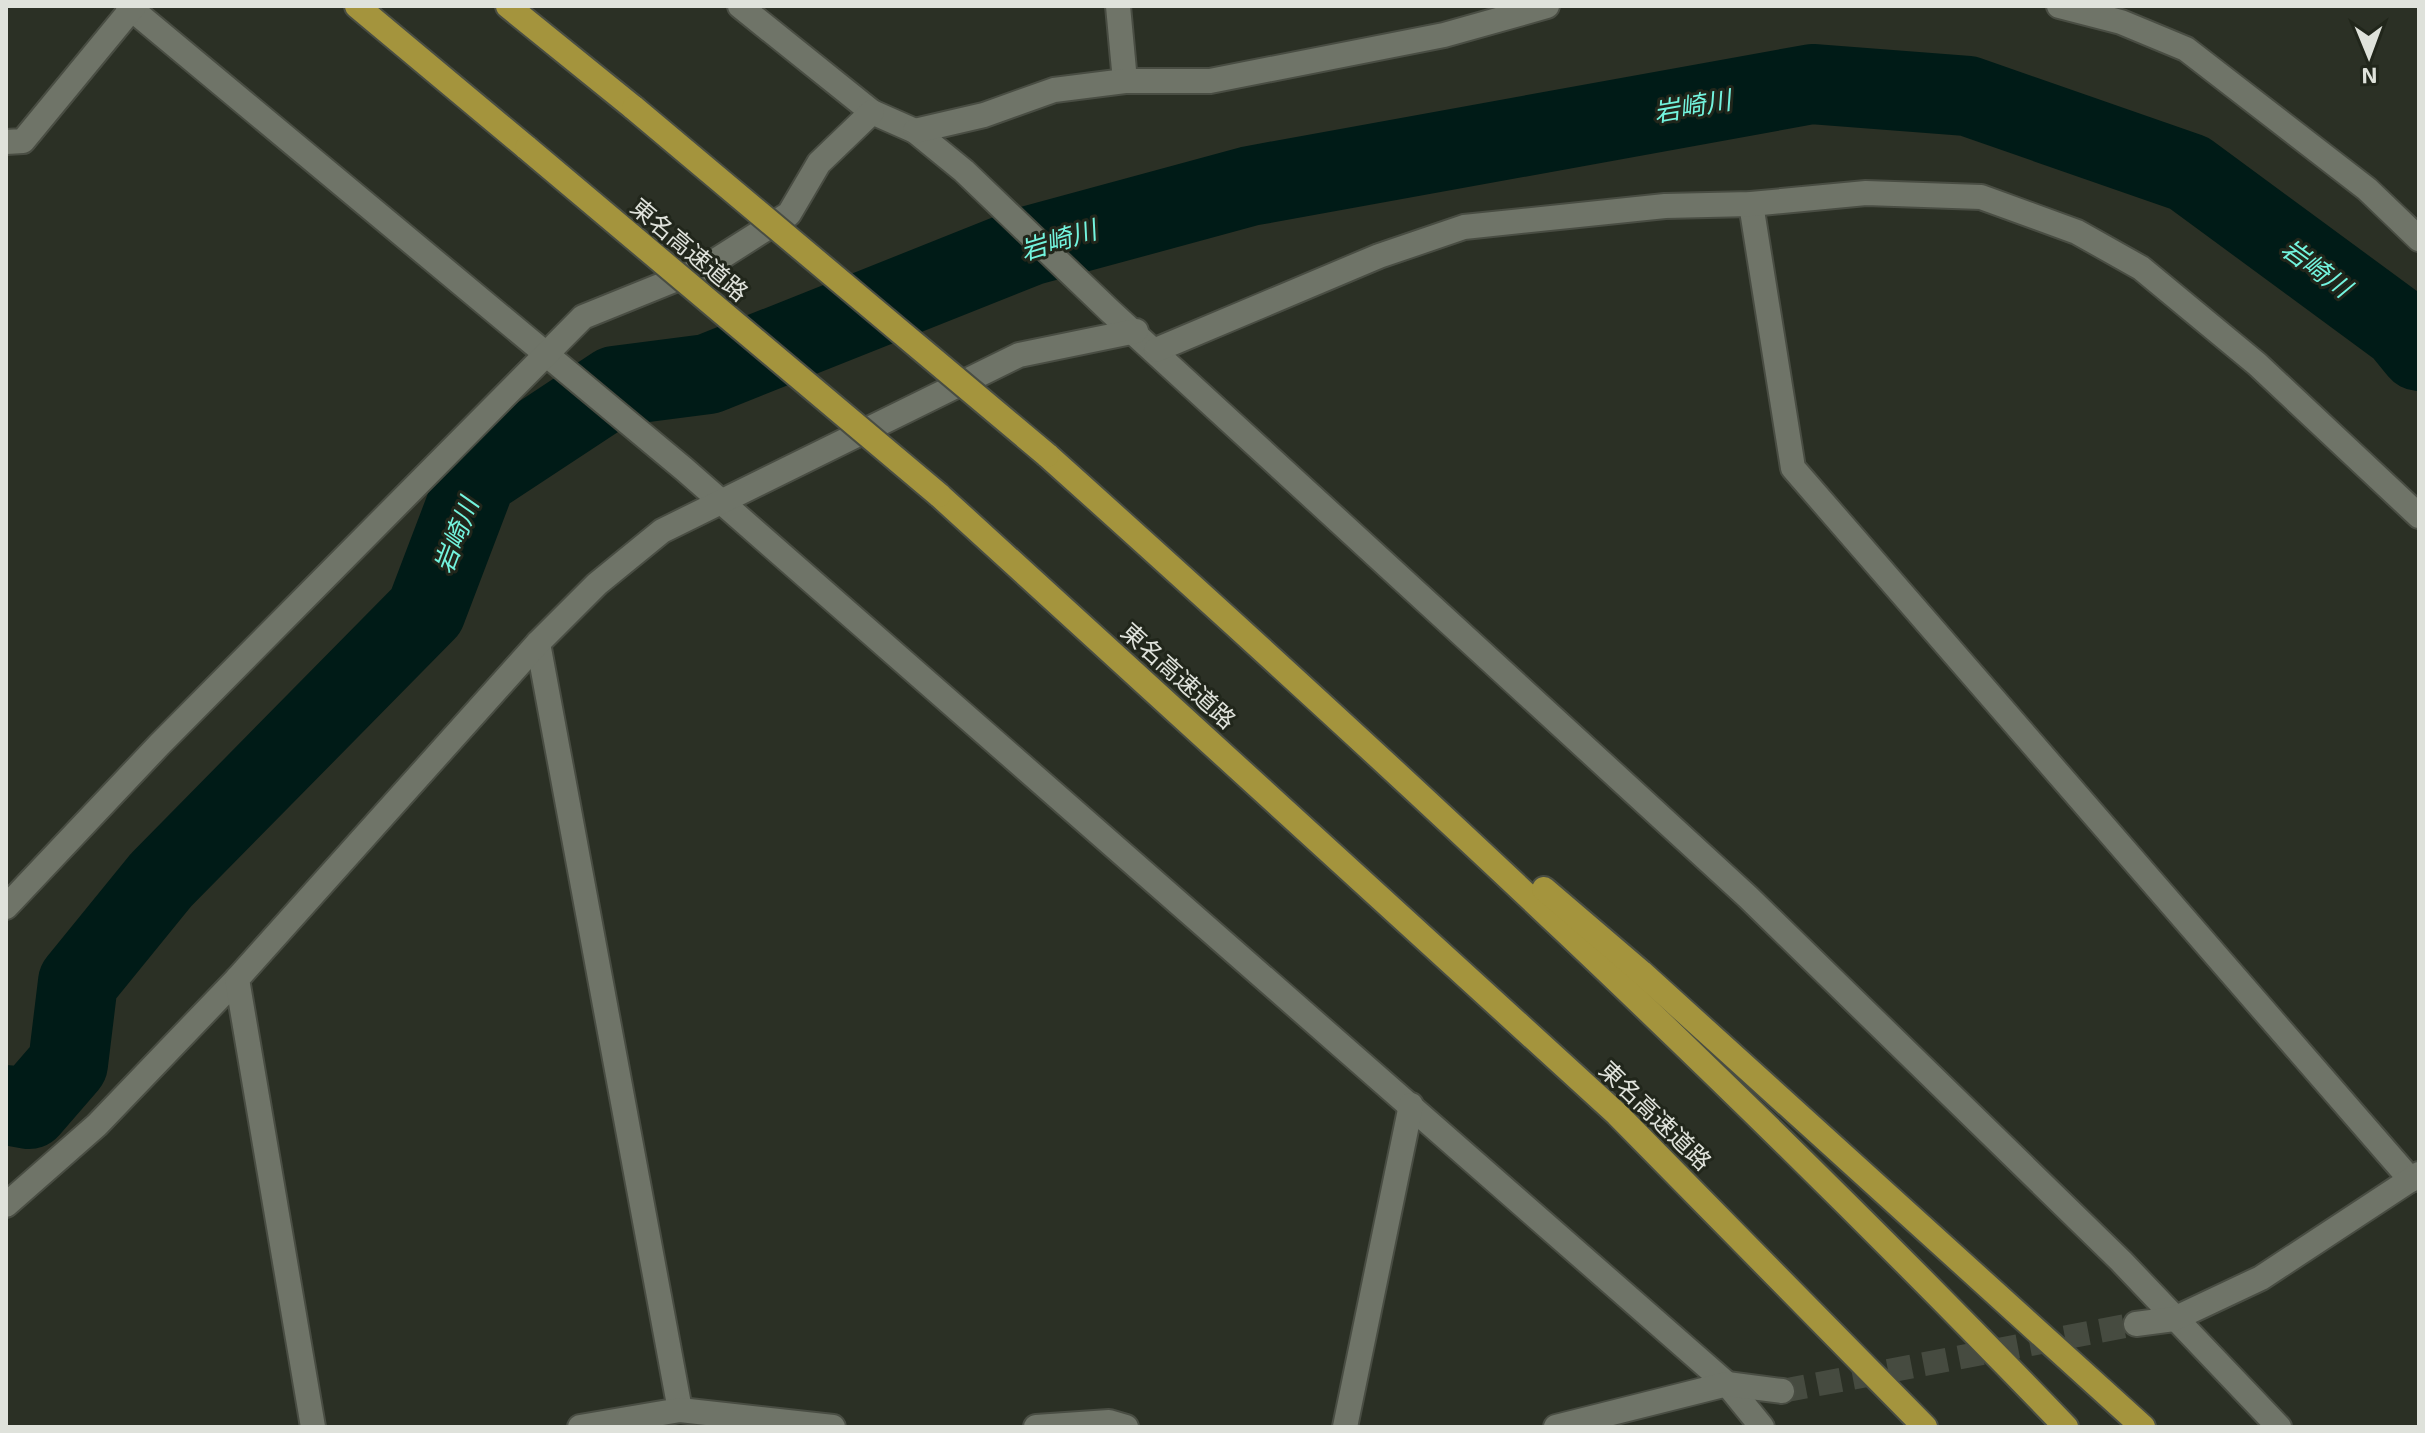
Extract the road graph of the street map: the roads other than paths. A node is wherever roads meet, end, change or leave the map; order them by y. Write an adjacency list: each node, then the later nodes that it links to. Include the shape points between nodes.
1 (357, 6): 39 (highway, 東名高速道路, bridge, via 939,495 1617,1114)
2 (508, 6): 19 (highway, bridge, via 1047,455)
3 (740, 6): 9 (street)
4 (1118, 6): 8 (street)
5 (1547, 6): 8 (street, via 1444,35 1210,81)
6 (2059, 6): 13 (street, via 2121,22 2186,49 2367,189)
7 (131, 7): 11 (street, via 23,141); 16 (street)
8 (1125, 81): 10 (street, via 1054,90 984,115)
9 (872, 112): 10 (street); 16 (street, via 819,163 789,214 704,268 583,317)
10 (915, 131): 14 (street)
11 (6, 142)
12 (1751, 204): 15 (street, via 1665,206 1464,227 1379,256); 18 (street, via 1866,193 1981,197 2077,232 2141,268 2245,355); 24 (street, via 1793,468)
13 (2419, 239)
14 (1136, 331): 15 (street); 17 (street, via 1019,355)
15 (1156, 350): 26 (street, via 1748,897)
16 (548, 355): 17 (street); 21 (street, via 159,745)
17 (720, 502): 20 (street, via 662,531 597,584); 23 (street)
18 (2419, 516)
19 (1209, 600): 40 (highway, via 1623,982 1911,1265); 41 (highway, via 1641,972)
20 (538, 643): 22 (street); 30 (street)
21 (6, 907)
22 (237, 979): 25 (street, via 97,1125); 31 (street)
23 (1411, 1105): 28 (street); 36 (street)
24 (2415, 1177): 26 (street, via 2261,1278)
25 (6, 1205)
26 (2174, 1319): 27 (street); 42 (street)
27 (2136, 1324)
28 (1727, 1384): 29 (street); 37 (street); 38 (street)
29 (1782, 1391)
30 (680, 1410): 32 (street); 33 (street)
31 (313, 1427)
32 (580, 1427)
33 (833, 1427)
34 (1036, 1427): 35 (street, via 1109,1422)
35 (1126, 1427)
36 (1345, 1427)
37 (1556, 1427)
38 (1762, 1427)
39 (1925, 1427)
40 (2066, 1427)
41 (2143, 1427)
42 (2279, 1427)

